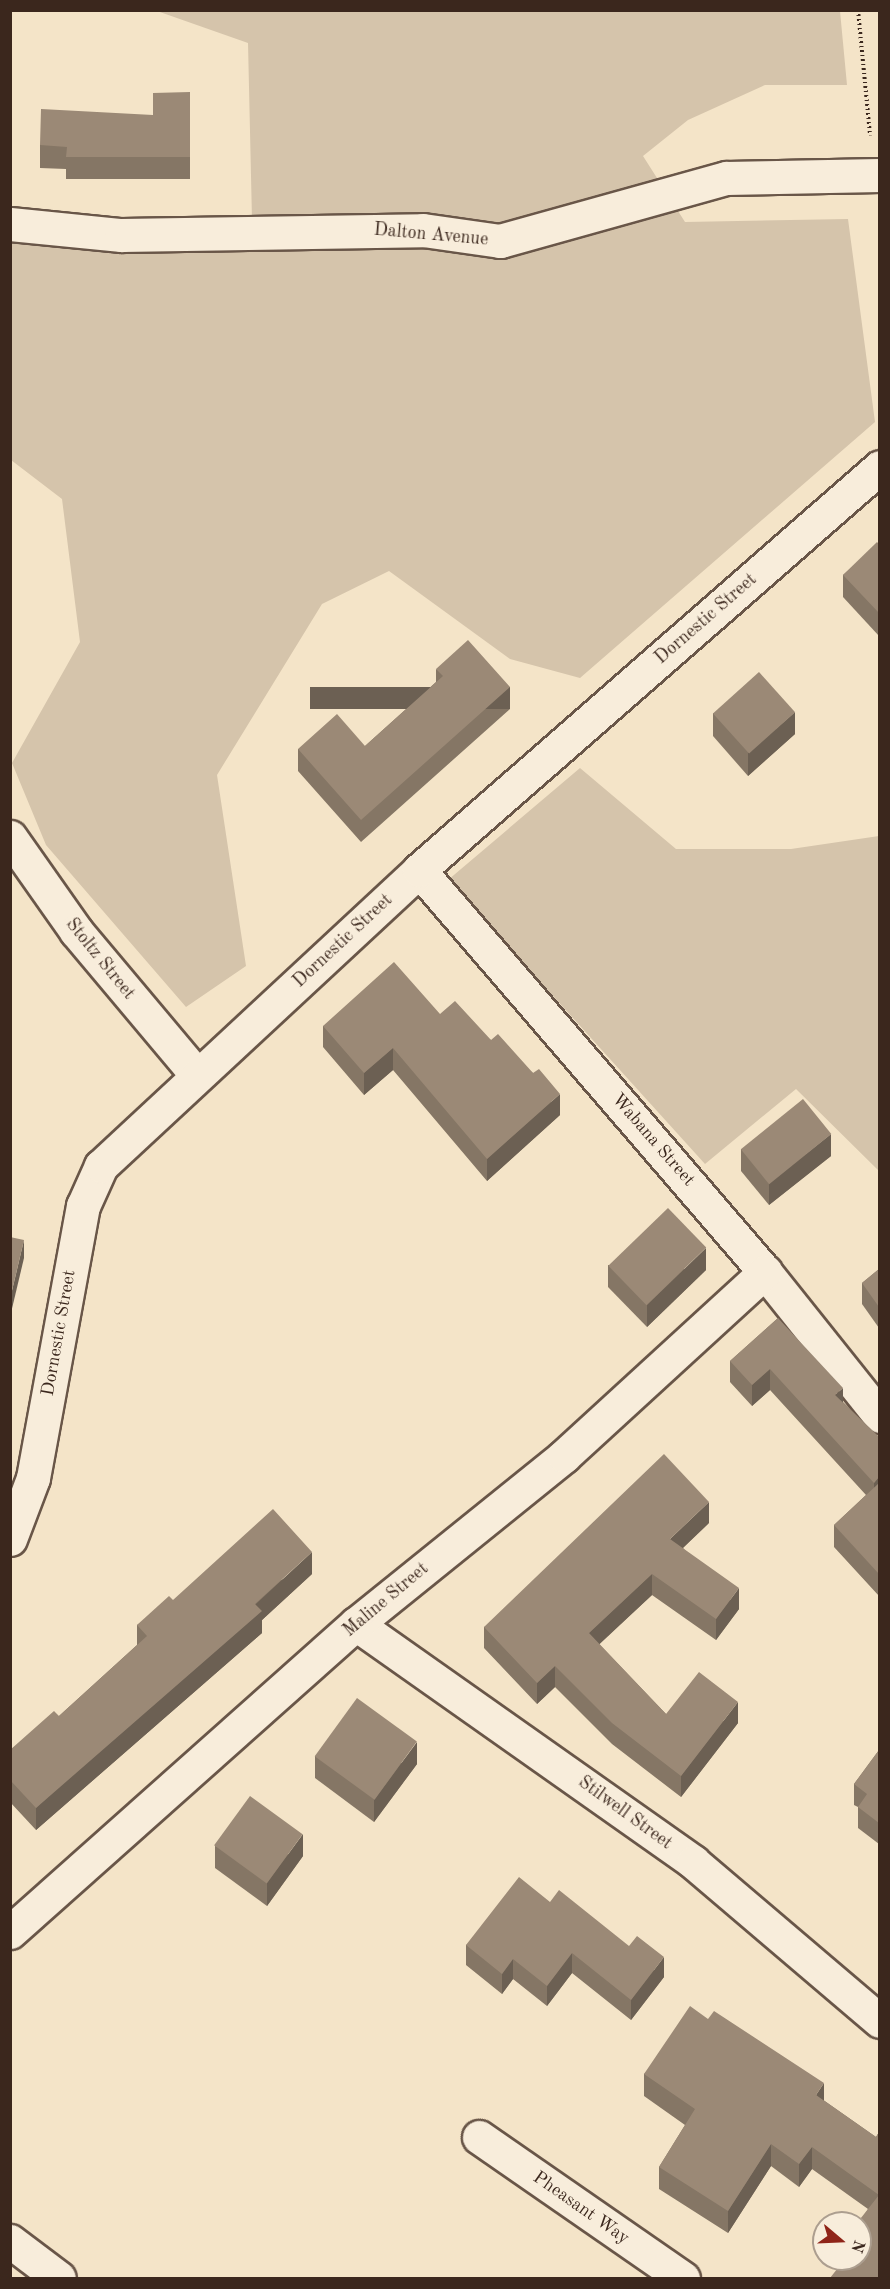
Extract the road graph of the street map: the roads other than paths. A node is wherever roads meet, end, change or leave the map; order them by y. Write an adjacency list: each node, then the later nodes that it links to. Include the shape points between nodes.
1 (877, 175): 2 (street, Dalton Avenue, via 726,178 501,241 423,230 121,235)
2 (10, 224)
3 (879, 467): 5 (street, Dornestic Street)
4 (10, 837): 6 (street, Stoltz Street, via 76,932)
5 (419, 870): 6 (street, Dornestic Street); 7 (street, Wabana Street)
6 (197, 1076): 9 (street, Dornestic Street, via 111,1155 87,1192 33,1478)
7 (765, 1272): 8 (street, Wabana Street); 10 (street, Maline Street, via 564,1456)
8 (879, 1416)
9 (10, 1539)
10 (356, 1624): 11 (street, Maline Street); 12 (street, Stilwell Street, via 693,1862)
11 (10, 1932)
12 (879, 2021)
13 (479, 2137): 16 (street, Pheasant Way)
14 (10, 2241): 15 (street)
15 (59, 2278)
16 (683, 2278)

